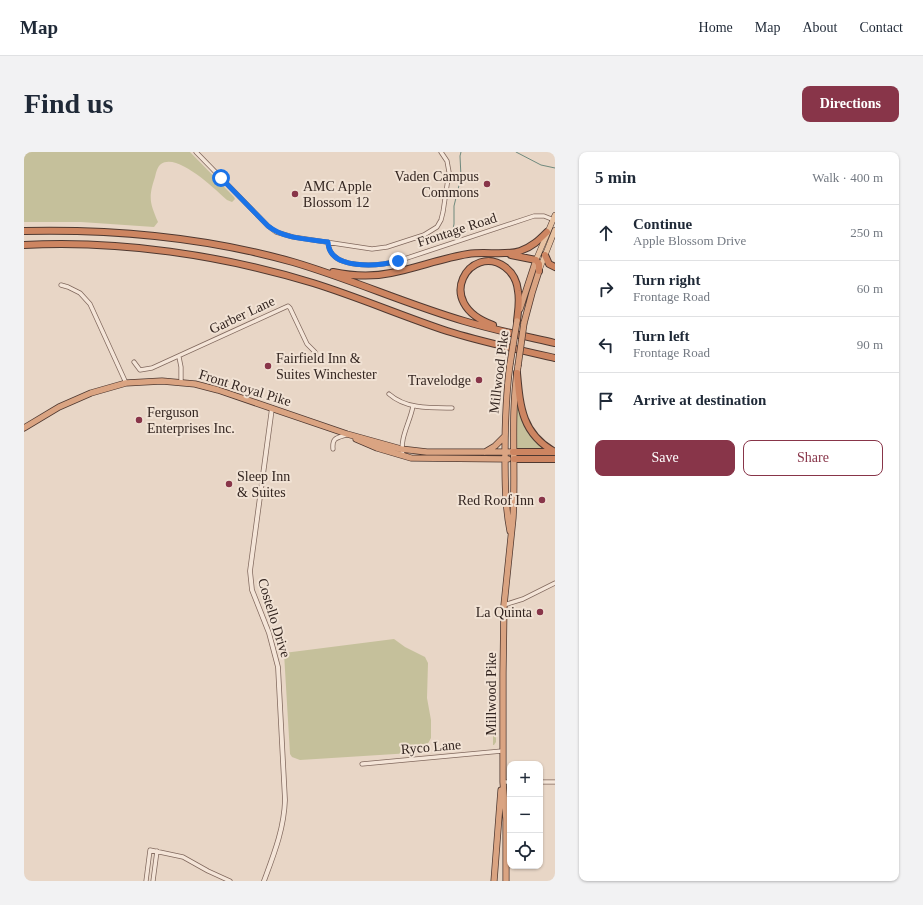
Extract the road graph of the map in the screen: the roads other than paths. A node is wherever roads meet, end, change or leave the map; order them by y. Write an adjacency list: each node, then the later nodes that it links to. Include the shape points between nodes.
1 (196, 152): 7 (street, via 271,229 293,237)
2 (441, 152): 7 (street, via 448,164 448,183 442,217 434,230 424,236 378,248)
3 (554, 218): 6 (main road, Millwood Pike); 7 (street, Frontage Road, via 534,216 392,263 361,264 342,261 332,255)
4 (555, 230): 10 (main road, Millwood Pike)
5 (24, 231): 12 (highway, via 98,231 172,238 236,249)
6 (548, 232): 9 (highway, via 527,249 514,253); 11 (main road, Millwood Pike)
7 (328, 242)
8 (24, 245): 19 (highway, via 127,248 223,261 312,283 446,330)
9 (500, 253): 11 (highway); 12 (highway, via 466,254 397,272 373,275 349,274)
10 (545, 255): 13 (highway, via 549,264); 14 (main road, Millwood Pike)
11 (536, 260): 14 (highway); 16 (highway, Millwood Pike)
12 (304, 266): 17 (highway, via 444,315)
13 (555, 267)
14 (539, 271): 25 (highway, Millwood Pike, bridge, via 524,323)
15 (61, 285): 27 (street, via 80,293 90,304)
16 (517, 322): 17 (highway, via 518,290 509,270 489,261 479,263 467,271 461,282 460,291 466,308 482,321); 34 (highway, Millwood Pike, bridge, via 510,364)
17 (510, 334): 18 (highway)
18 (555, 343)
19 (499, 345): 22 (highway); 24 (highway)
20 (315, 352): 21 (street, Garber Lane, via 307,344 288,306)
21 (179, 357): 23 (street, Garber Lane, via 142,371); 26 (street)
22 (555, 358)
23 (134, 362)
24 (555, 363)
25 (517, 373): 39 (highway, Millwood Pike, via 513,412); 40 (highway, via 525,422 540,442)
26 (181, 382): 27 (highway, Front Royal Pike); 30 (highway, Front Royal Pike, via 218,390)
27 (126, 384): 32 (highway, Front Royal Pike, via 98,390 70,401)
28 (389, 394): 29 (street)
29 (413, 406): 31 (street); 36 (street)
30 (272, 408): 33 (highway, Front Royal Pike); 58 (street, Costello Drive, via 250,577 253,596 269,634 278,667 285,800 280,835)
31 (452, 408)
32 (24, 428)
33 (347, 434): 35 (street, via 334,440); 36 (highway, Front Royal Pike); 41 (highway, Front Royal Pike, via 377,448)
34 (505, 436): 37 (highway); 38 (highway, Millwood Pike)
35 (333, 449)
36 (401, 449): 37 (highway, Front Royal Pike, via 427,452); 41 (street)
37 (485, 452): 38 (highway, Front Royal Pike)
38 (505, 452): 39 (highway, Front Royal Pike); 42 (highway, Millwood Pike)
39 (514, 452): 40 (highway); 43 (highway, Millwood Pike)
40 (555, 452)
41 (403, 456): 42 (highway, Front Royal Pike, via 428,459)
42 (505, 459): 43 (highway, Front Royal Pike); 45 (highway, Millwood Pike, via 506,504)
43 (514, 459): 44 (highway); 45 (highway, Millwood Pike, via 514,511)
44 (555, 459)
45 (511, 534): 47 (highway, Millwood Pike)
46 (555, 583): 47 (street, via 523,599)
47 (504, 605): 48 (highway, Millwood Pike)
48 (502, 751): 49 (street, Ryco Lane); 50 (highway, Millwood Pike)
49 (362, 764)
50 (503, 782): 51 (street); 59 (highway, Millwood Pike); 60 (highway, Millwood Pike)
51 (507, 782)
52 (543, 782): 53 (street)
53 (555, 782)
54 (157, 851): 55 (street, via 150,850); 56 (street); 57 (street, via 183,857)
55 (146, 881)
56 (153, 881)
57 (230, 881)
58 (264, 881)
59 (494, 881)
60 (506, 881)

